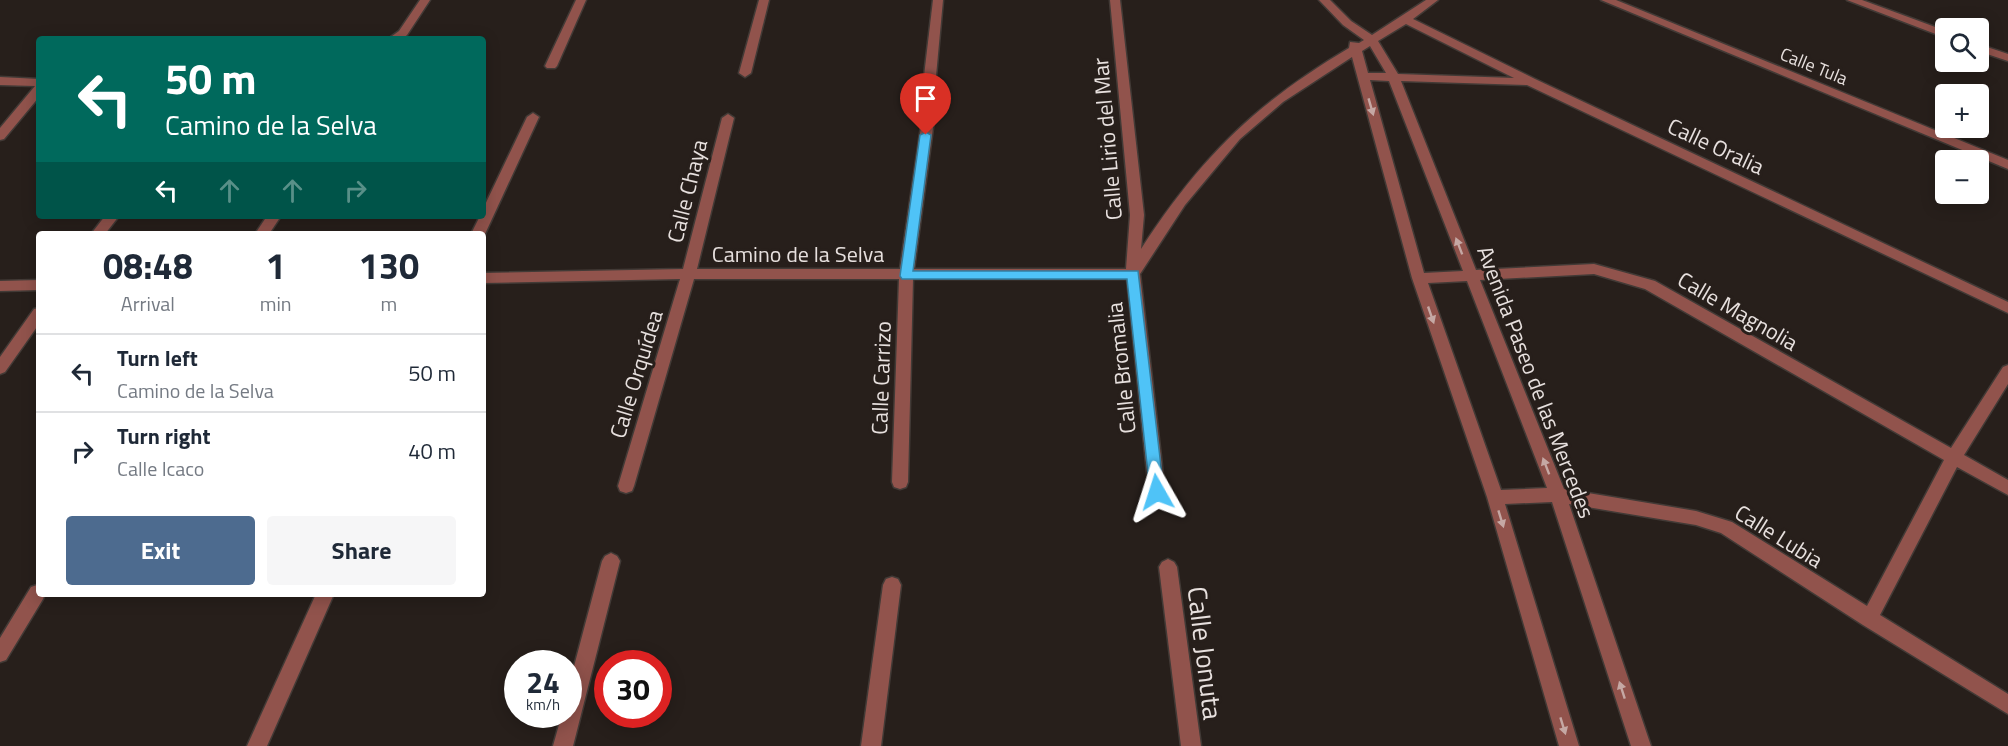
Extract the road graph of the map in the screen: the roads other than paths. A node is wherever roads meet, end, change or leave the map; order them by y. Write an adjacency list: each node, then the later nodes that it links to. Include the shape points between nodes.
1 (425, 0): 13 (street)
2 (581, 0): 18 (street)
3 (764, 0): 19 (street)
4 (938, 0): 20 (street)
5 (1115, 0): 36 (street, Calle Lirio del Mar, via 1137,214)
6 (1324, 0): 11 (street)
7 (1433, 0): 10 (street)
8 (1606, 0): 31 (street, Calle Tula)
9 (1852, 0): 12 (street)
10 (1407, 20): 14 (street); 24 (street, Calle Oralia)
11 (1347, 23): 14 (street); 15 (street)
12 (1935, 31)
13 (398, 36)
14 (1372, 40): 15 (street); 22 (street, Avenida Paseo de las Mercedes)
15 (1356, 51): 21 (street); 36 (street, via 1279,99 1233,140 1168,217)
16 (1989, 51): 17 (street)
17 (2008, 58)
18 (551, 66)
19 (745, 73)
20 (930, 76)
21 (1363, 76): 22 (street); 40 (street, one-way to 40)
22 (1393, 76): 24 (street); 37 (street, Avenida Paseo de las Mercedes, one-way to 22)
23 (0, 81): 25 (street)
24 (1531, 82): 43 (street, Calle Oralia)
25 (36, 83)
26 (36, 93): 30 (street)
27 (929, 113): 38 (street, Calle Carrizo)
28 (533, 117): 32 (street)
29 (728, 118): 35 (street, Calle Chaya)
30 (0, 136)
31 (2008, 165)
32 (486, 217)
33 (110, 219): 34 (street)
34 (100, 231)
35 (688, 274): 38 (street, Camino de la Selva); 39 (street, Camino de la Selva); 49 (street, Calle Orquídea)
36 (1133, 274): 38 (street, Camino de la Selva); 51 (street, Calle Bromalia)
37 (1471, 275): 40 (street, Calle Magnolia); 47 (street, Calle Magnolia, via 1594,269 1650,285); 52 (street, Avenida Paseo de las Mercedes, one-way to 37)
38 (906, 276): 48 (street, Calle Carrizo)
39 (486, 278)
40 (1419, 278): 53 (street, one-way to 53)
41 (36, 285): 42 (street)
42 (0, 286)
43 (2008, 308)
44 (36, 317): 45 (street)
45 (0, 368)
46 (2008, 371): 47 (street)
47 (1953, 459): 50 (street, Calle Magnolia); 59 (street)
48 (900, 482)
49 (626, 486)
50 (2008, 488)
51 (1157, 492)
52 (1557, 495): 53 (street, Calle Lubia); 59 (street, Calle Lubia, via 1696,518 1726,527); 67 (street, Avenida Paseo de las Mercedes, one-way to 52)
53 (1495, 497): 66 (street, one-way to 66)
54 (611, 561): 63 (street)
55 (1168, 567): 65 (street, Calle Jonuta)
56 (892, 585): 64 (street)
57 (36, 595): 60 (street)
58 (324, 597): 62 (street)
59 (1869, 619): 61 (street, Calle Lubia)
60 (0, 654)
61 (2008, 705)
62 (257, 746)
63 (563, 746)
64 (871, 746)
65 (1191, 746)
66 (1569, 746)
67 (1641, 746)

